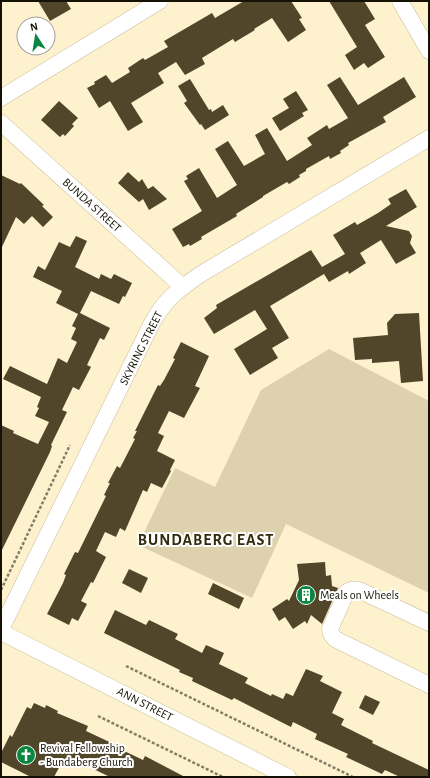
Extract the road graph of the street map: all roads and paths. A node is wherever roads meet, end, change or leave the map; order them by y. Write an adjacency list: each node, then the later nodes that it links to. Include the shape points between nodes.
1 (160, 1): 4 (street)
2 (400, 1): 3 (street)
3 (429, 51)
4 (1, 98)
5 (1, 123): 7 (street, BUNDA STREET)
6 (429, 138): 7 (street, SKYRING STREET)
7 (183, 287): 11 (street, SKYRING STREET, via 165,302 158,312)
8 (70, 445): 9 (path)
9 (1, 590)
10 (429, 623): 13 (street, via 355,589 346,593 330,629 335,638)
11 (1, 631): 16 (street, ANN STREET)
12 (126, 666): 17 (path)
13 (429, 685)
14 (98, 716): 15 (path)
15 (223, 777)
16 (288, 777)
17 (353, 777)

